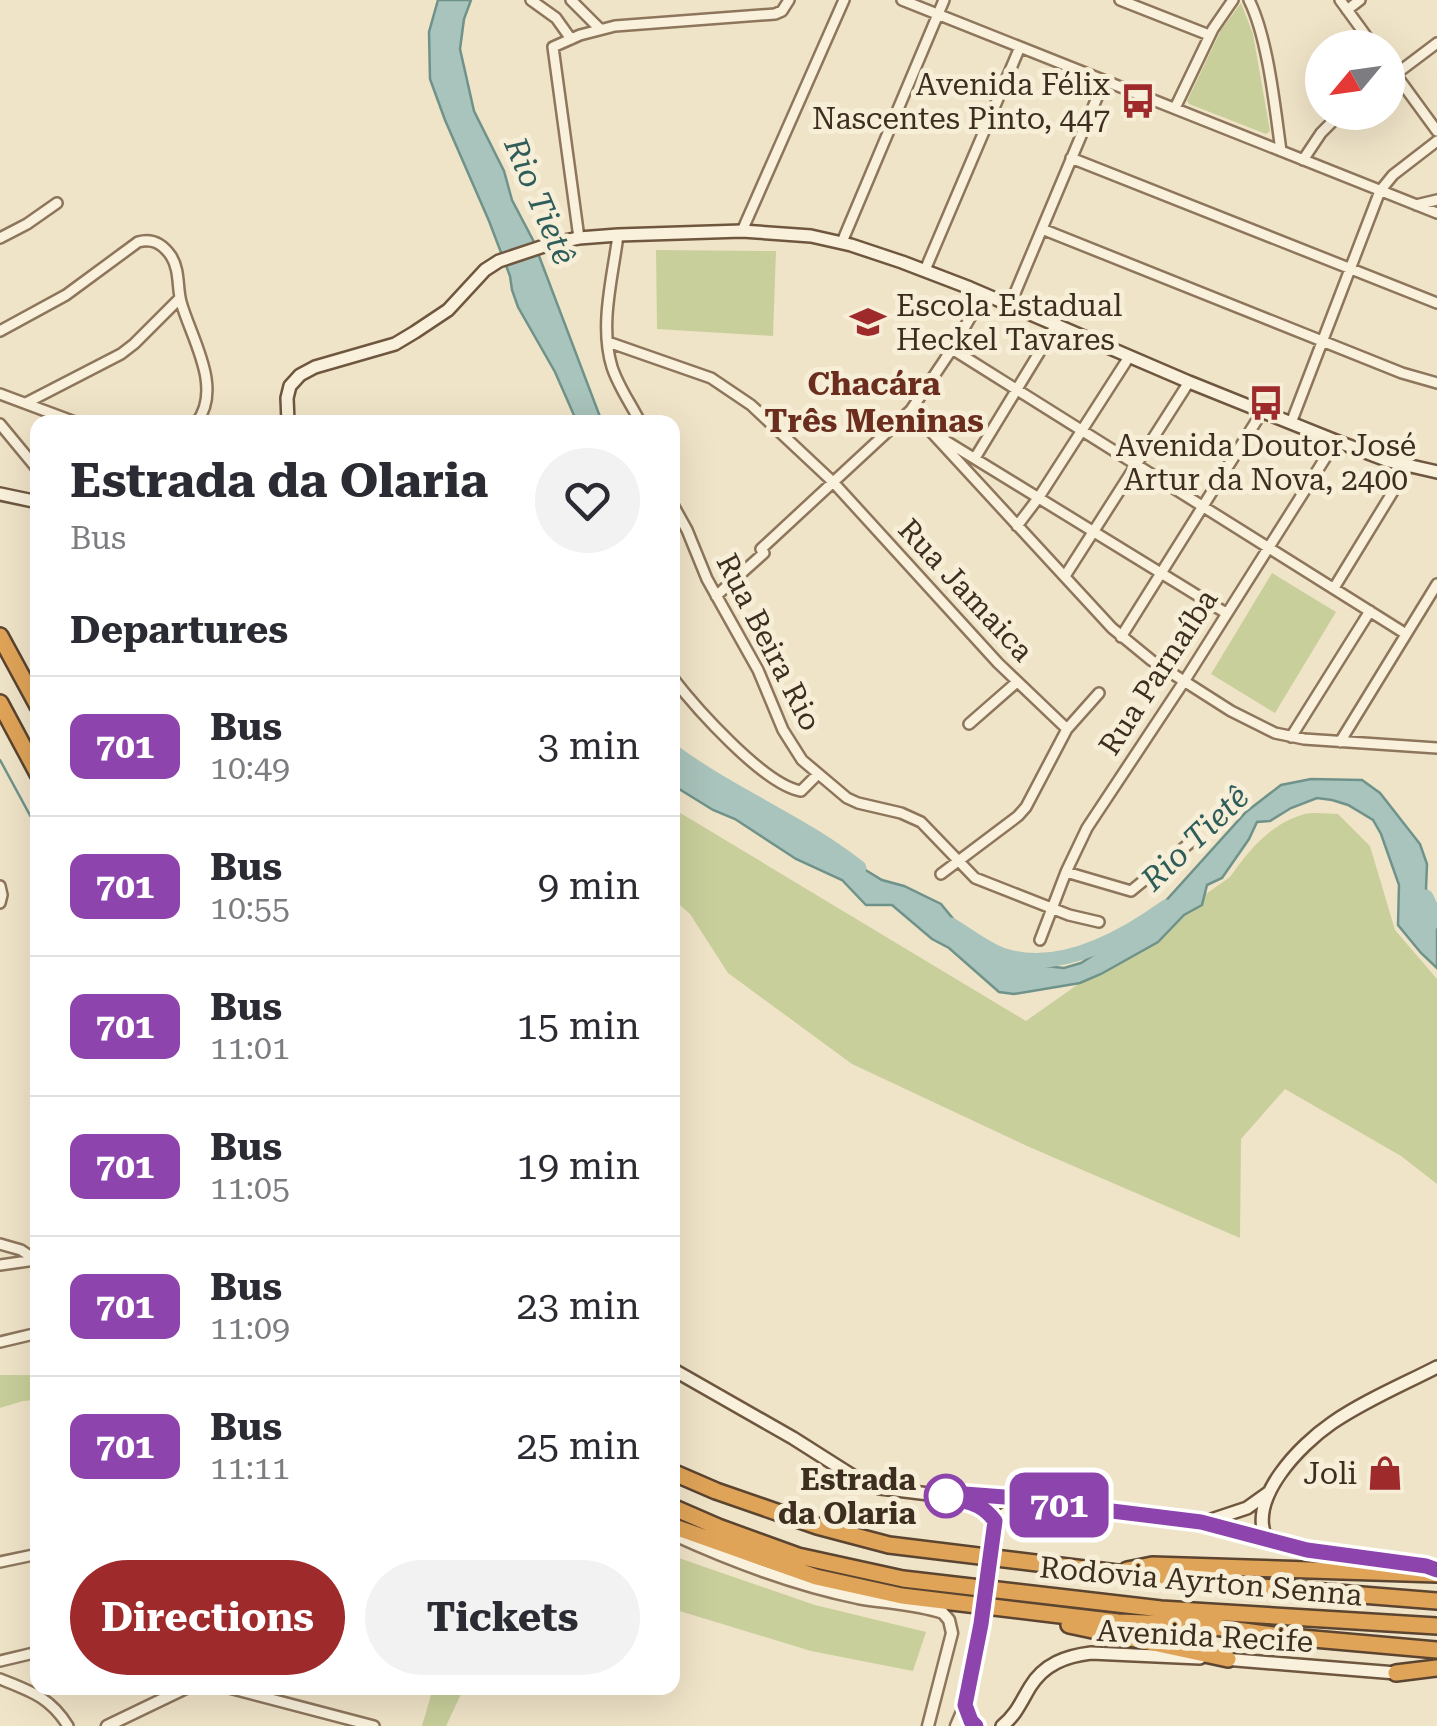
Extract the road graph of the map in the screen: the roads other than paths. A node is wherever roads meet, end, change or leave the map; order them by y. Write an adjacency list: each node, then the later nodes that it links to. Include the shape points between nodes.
1 (531, 0): 17 (street)
2 (572, 0): 14 (street)
3 (788, 0): 14 (street, via 774,14)
4 (844, 0): 36 (street)
5 (902, 0): 13 (street)
6 (944, 0): 13 (street)
7 (1120, 0): 16 (street)
8 (1232, 0): 16 (street)
9 (1248, 0): 27 (street)
10 (1340, 0): 12 (street)
11 (1360, 0): 12 (street)
12 (1347, 10): 15 (street)
13 (938, 14): 19 (street); 40 (street)
14 (600, 29): 17 (street)
15 (1362, 30)
16 (1209, 35): 23 (street)
17 (571, 39): 39 (street, via 552,51)
18 (1437, 44): 20 (street)
19 (1020, 47): 21 (street); 42 (street)
20 (1405, 67)
21 (1104, 80): 23 (street); 28 (street)
22 (1405, 93): 25 (street)
23 (1174, 108): 27 (street)
24 (1323, 130): 29 (street)
25 (1437, 131)
26 (1437, 141): 30 (street)
27 (1281, 151): 29 (street)
28 (1072, 158): 35 (street); 41 (street)
29 (1303, 160): 30 (street)
30 (1380, 191): 33 (street); 41 (street)
31 (1437, 200): 33 (street)
32 (57, 202): 38 (street)
33 (1416, 205): 34 (street)
34 (1437, 214)
35 (1042, 229): 46 (street); 50 (street)
36 (742, 230): 37 (main road); 40 (main road)
37 (618, 234): 39 (main road); 49 (street)
38 (0, 238)
39 (579, 238): 62 (main road, via 499,261 415,332 300,376 290,386)
40 (842, 242): 42 (main road)
41 (1351, 268): 45 (street); 50 (street)
42 (925, 270): 43 (main road)
43 (984, 294): 46 (main road); 51 (street)
44 (180, 298): 48 (street, via 173,258 158,243 138,242); 57 (street, via 121,354); 61 (street, via 206,377)
45 (1437, 303)
46 (1010, 305): 47 (main road)
47 (1056, 325): 52 (main road); 55 (street)
48 (0, 332)
49 (608, 342): 63 (street, via 614,373); 76 (street, Rua Jamaica, via 724,385)
50 (1322, 342): 54 (street); 64 (street)
51 (952, 349): 55 (street); 58 (street)
52 (1130, 358): 53 (main road); 66 (street)
53 (1188, 382): 59 (main road); 72 (street)
54 (1437, 383)
55 (1016, 390): 66 (street); 70 (street)
56 (0, 394): 57 (street)
57 (26, 403): 60 (street)
58 (911, 410): 67 (street); 76 (street)
59 (1262, 412): 64 (main road); 80 (street)
60 (57, 415)
61 (202, 415)
62 (288, 415)
63 (636, 415)
64 (1291, 423): 68 (main road)
65 (0, 424): 69 (street)
66 (1083, 431): 72 (street); 78 (street)
67 (930, 432): 70 (street); 82 (street)
68 (1336, 441): 73 (main road); 84 (street, Rua Parnaíba)
69 (24, 456): 71 (street); 74 (street)
70 (975, 458): 78 (street)
71 (30, 462)
72 (1136, 465): 80 (street); 83 (street)
73 (1408, 467): 75 (main road); 88 (street)
74 (30, 469)
75 (1437, 472)
76 (833, 482): 89 (street); 96 (street, Rua Jamaica)
77 (0, 490): 79 (main road)
78 (1039, 497): 82 (street); 83 (street)
79 (30, 499)
80 (1203, 506): 84 (street); 85 (street)
81 (680, 518): 89 (street, Rua Beira Rio)
82 (1017, 526): 86 (street)
83 (1094, 532): 85 (street); 86 (street)
84 (1268, 547): 88 (street); 91 (street, Rua Parnaíba)
85 (1161, 575): 91 (street); 94 (street)
86 (1065, 576): 94 (street)
87 (1437, 584): 92 (street)
88 (1334, 588): 90 (street)
89 (716, 596): 108 (street, Rua Beira Rio, via 792,747)
90 (1370, 611): 92 (street); 103 (street)
91 (1226, 613): 95 (street, Rua Parnaíba)
92 (1406, 634): 105 (street)
93 (0, 636): 98 (highway)
94 (1121, 638): 95 (street)
95 (1184, 680): 103 (street, via 1249,721); 111 (street, Rua Parnaíba, via 1087,828)
96 (1017, 682): 101 (street); 102 (street, Rua Jamaica)
97 (680, 686): 108 (street, via 711,724 786,786 801,791)
98 (30, 691)
99 (1099, 693): 102 (street)
100 (0, 703): 107 (highway)
101 (968, 724)
102 (1067, 729): 110 (street, via 1026,807)
103 (1290, 737): 105 (street)
104 (1437, 737): 106 (street)
105 (1340, 742): 106 (street)
106 (1434, 748)
107 (30, 759)
108 (818, 774): 110 (street, Rua Beira Rio, via 847,798 920,822)
109 (1192, 842): 111 (street, via 1130,891)
110 (957, 862): 112 (street); 115 (street, Rua Beira Rio, via 975,878)
111 (1066, 872): 115 (street, Rua Parnaíba)
112 (941, 874)
113 (0, 886): 114 (street)
114 (0, 902)
115 (1051, 909): 116 (street, Rua Beira Rio); 117 (street, Rua Parnaíba)
116 (1099, 922)
117 (1040, 940)
118 (0, 1244): 119 (street)
119 (30, 1256)
120 (30, 1261): 121 (street)
121 (0, 1266)
122 (30, 1335): 123 (street)
123 (0, 1342)
124 (1437, 1367): 127 (main road, via 1331,1423)
125 (680, 1374): 128 (main road, via 856,1478 880,1488)
126 (680, 1475): 138 (highway, Rodovia Ayrton Senna, via 889,1545)
127 (1268, 1493): 131 (main road, via 1236,1513); 135 (main road, via 1261,1513)
128 (945, 1496): 129 (main road); 132 (main road, via 978,1504)
129 (1055, 1504): 131 (main road); 132 (main road, via 1012,1508)
130 (680, 1510): 142 (highway, Rodovia Ayrton Senna, via 798,1556 904,1579 1161,1609)
131 (1201, 1522): 135 (main road)
132 (994, 1526): 154 (main road, bridge)
133 (680, 1529): 141 (highway, via 845,1585)
134 (680, 1537): 159 (street, via 808,1585 942,1612 952,1633)
135 (1266, 1538): 139 (highway)
136 (30, 1556): 137 (street)
137 (0, 1562)
138 (1114, 1572): 139 (highway, via 1152,1565); 140 (highway, Rodovia Ayrton Senna)
139 (1437, 1572)
140 (1437, 1601)
141 (997, 1609): 143 (highway); 145 (highway)
142 (1437, 1626)
143 (1437, 1650)
144 (30, 1654): 146 (street)
145 (1228, 1659): 148 (main road, Avenida Recife); 155 (main road, Avenida Recife, via 1074,1655 1045,1670)
146 (0, 1661)
147 (1437, 1672): 148 (highway)
148 (1396, 1673)
149 (0, 1678): 150 (street)
150 (30, 1692)
151 (37, 1695): 156 (street)
152 (172, 1695): 157 (street)
153 (256, 1695): 158 (street)
154 (965, 1705): 160 (street); 161 (main road)
155 (1019, 1708): 162 (main road, Avenida Recife); 163 (street)
156 (68, 1726)
157 (108, 1726)
158 (374, 1726)
159 (928, 1726)
160 (956, 1726)
161 (976, 1726)
162 (1002, 1726)
163 (1012, 1726)

